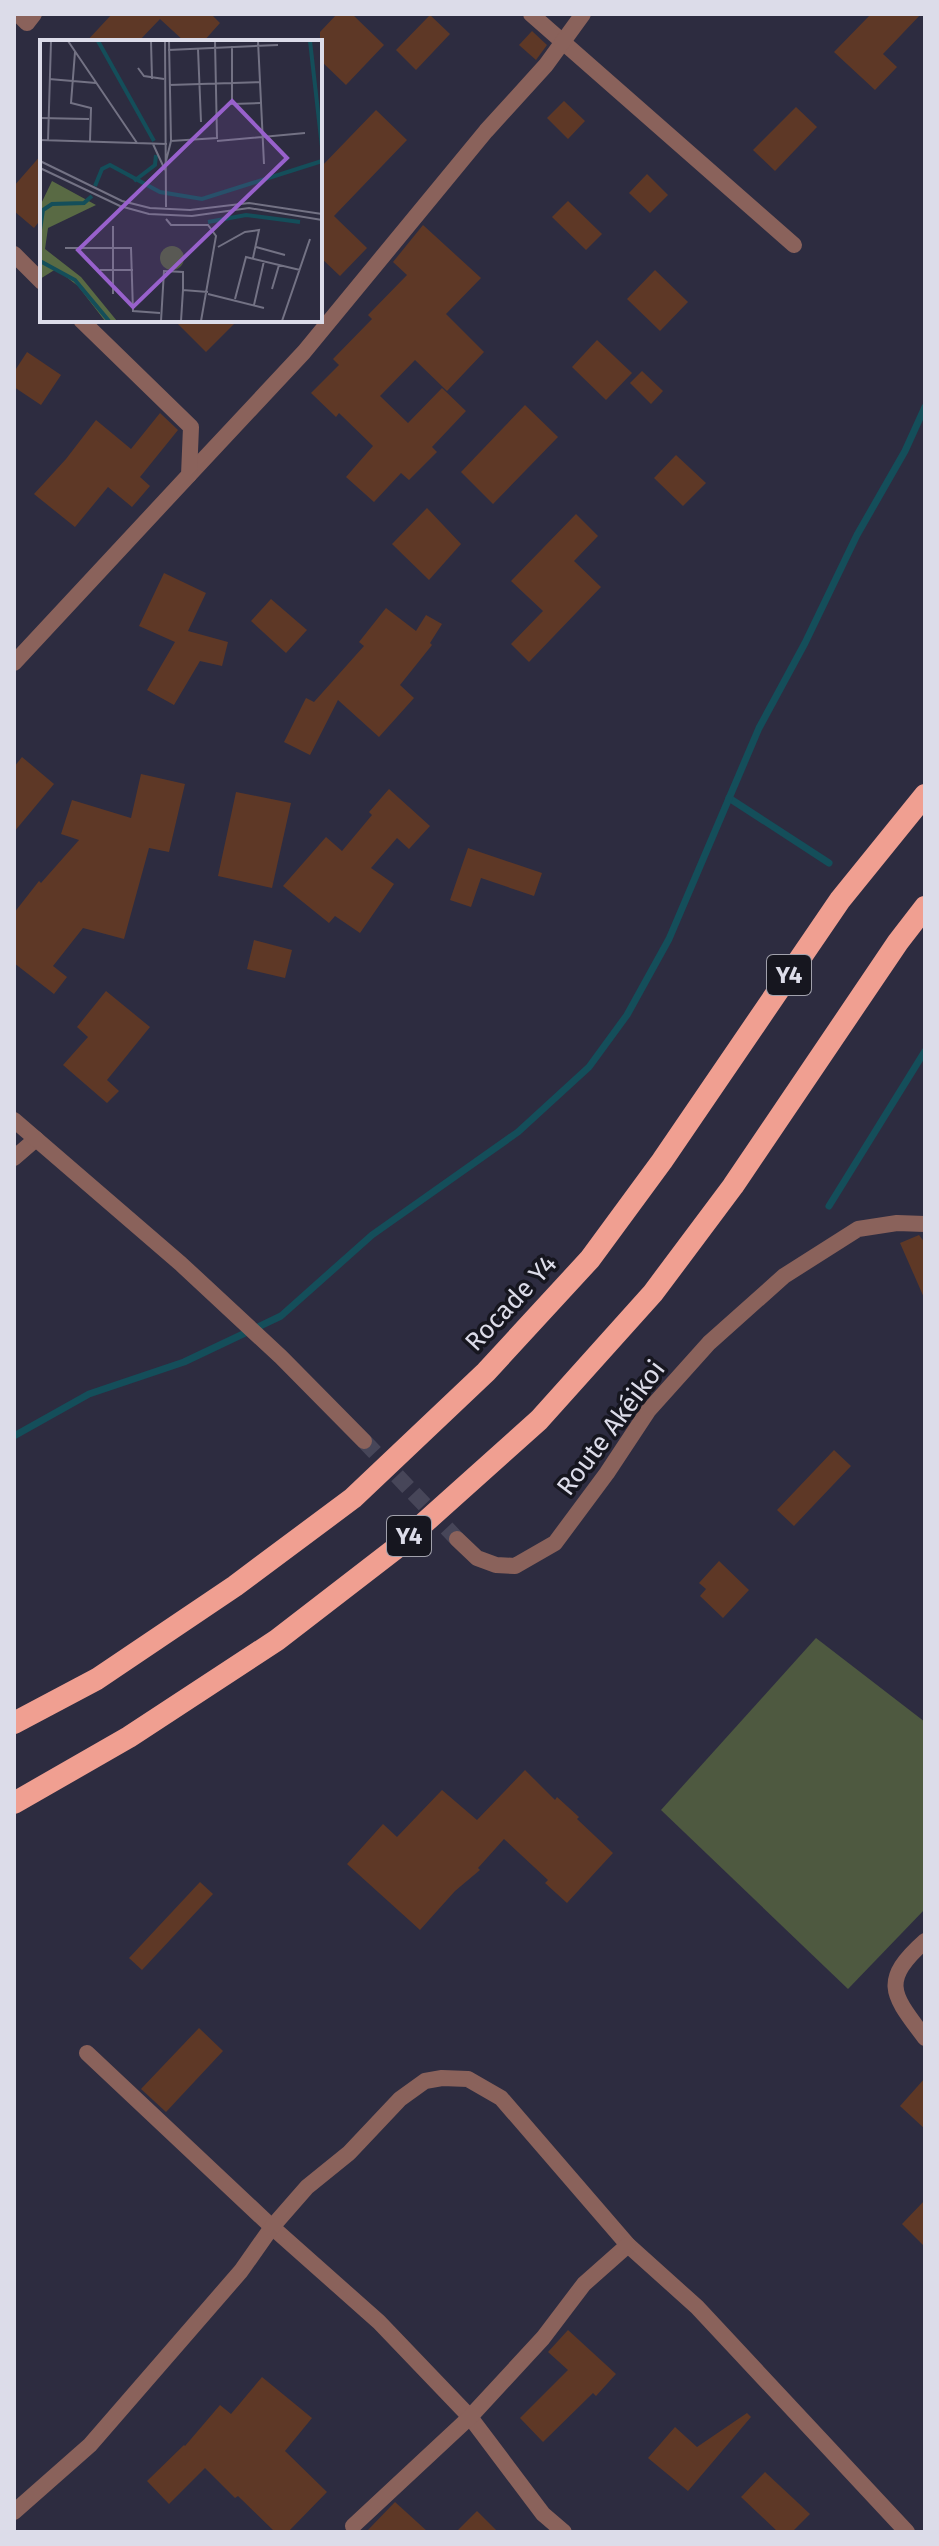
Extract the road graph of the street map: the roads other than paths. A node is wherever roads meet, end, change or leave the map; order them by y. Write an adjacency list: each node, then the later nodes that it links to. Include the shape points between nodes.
1 (18, 14): 2 (street, via 27,23)
2 (34, 14)
3 (531, 14): 5 (street)
4 (583, 14): 5 (street)
5 (562, 41): 6 (street); 10 (street, via 304,352)
6 (794, 245)
7 (14, 254): 8 (street)
8 (40, 280)
9 (83, 322): 10 (street, via 191,427)
10 (189, 475): 11 (street)
11 (14, 663)
12 (925, 795): 20 (highway, Rocade Y4 / Y4, via 840,900 590,1259 486,1372 353,1498 235,1586 97,1679)
13 (925, 907): 21 (highway, Y4, via 653,1293 539,1420 395,1549 277,1640 129,1737)
14 (14, 1120): 15 (street)
15 (36, 1139): 16 (street); 18 (street, via 181,1264)
16 (14, 1158)
17 (925, 1224): 19 (street, Route Akéikoi, via 858,1229 784,1276 709,1343 648,1411 555,1543 515,1566 477,1558)
18 (364, 1441)
19 (457, 1539)
20 (14, 1723)
21 (14, 1803)
22 (925, 1941): 23 (street, via 905,1958 895,1985 899,2003)
23 (925, 2038)
24 (87, 2053): 25 (street)
25 (272, 2227): 26 (street, via 400,2099 425,2081 468,2079 501,2098); 27 (street, via 379,2322); 28 (street, via 241,2271 90,2445)
26 (628, 2245): 27 (street, via 584,2284 543,2338); 31 (street, via 697,2307)
27 (470, 2417): 29 (street); 30 (street, via 543,2514)
28 (14, 2512)
29 (353, 2526)
30 (564, 2532)
31 (907, 2532)

